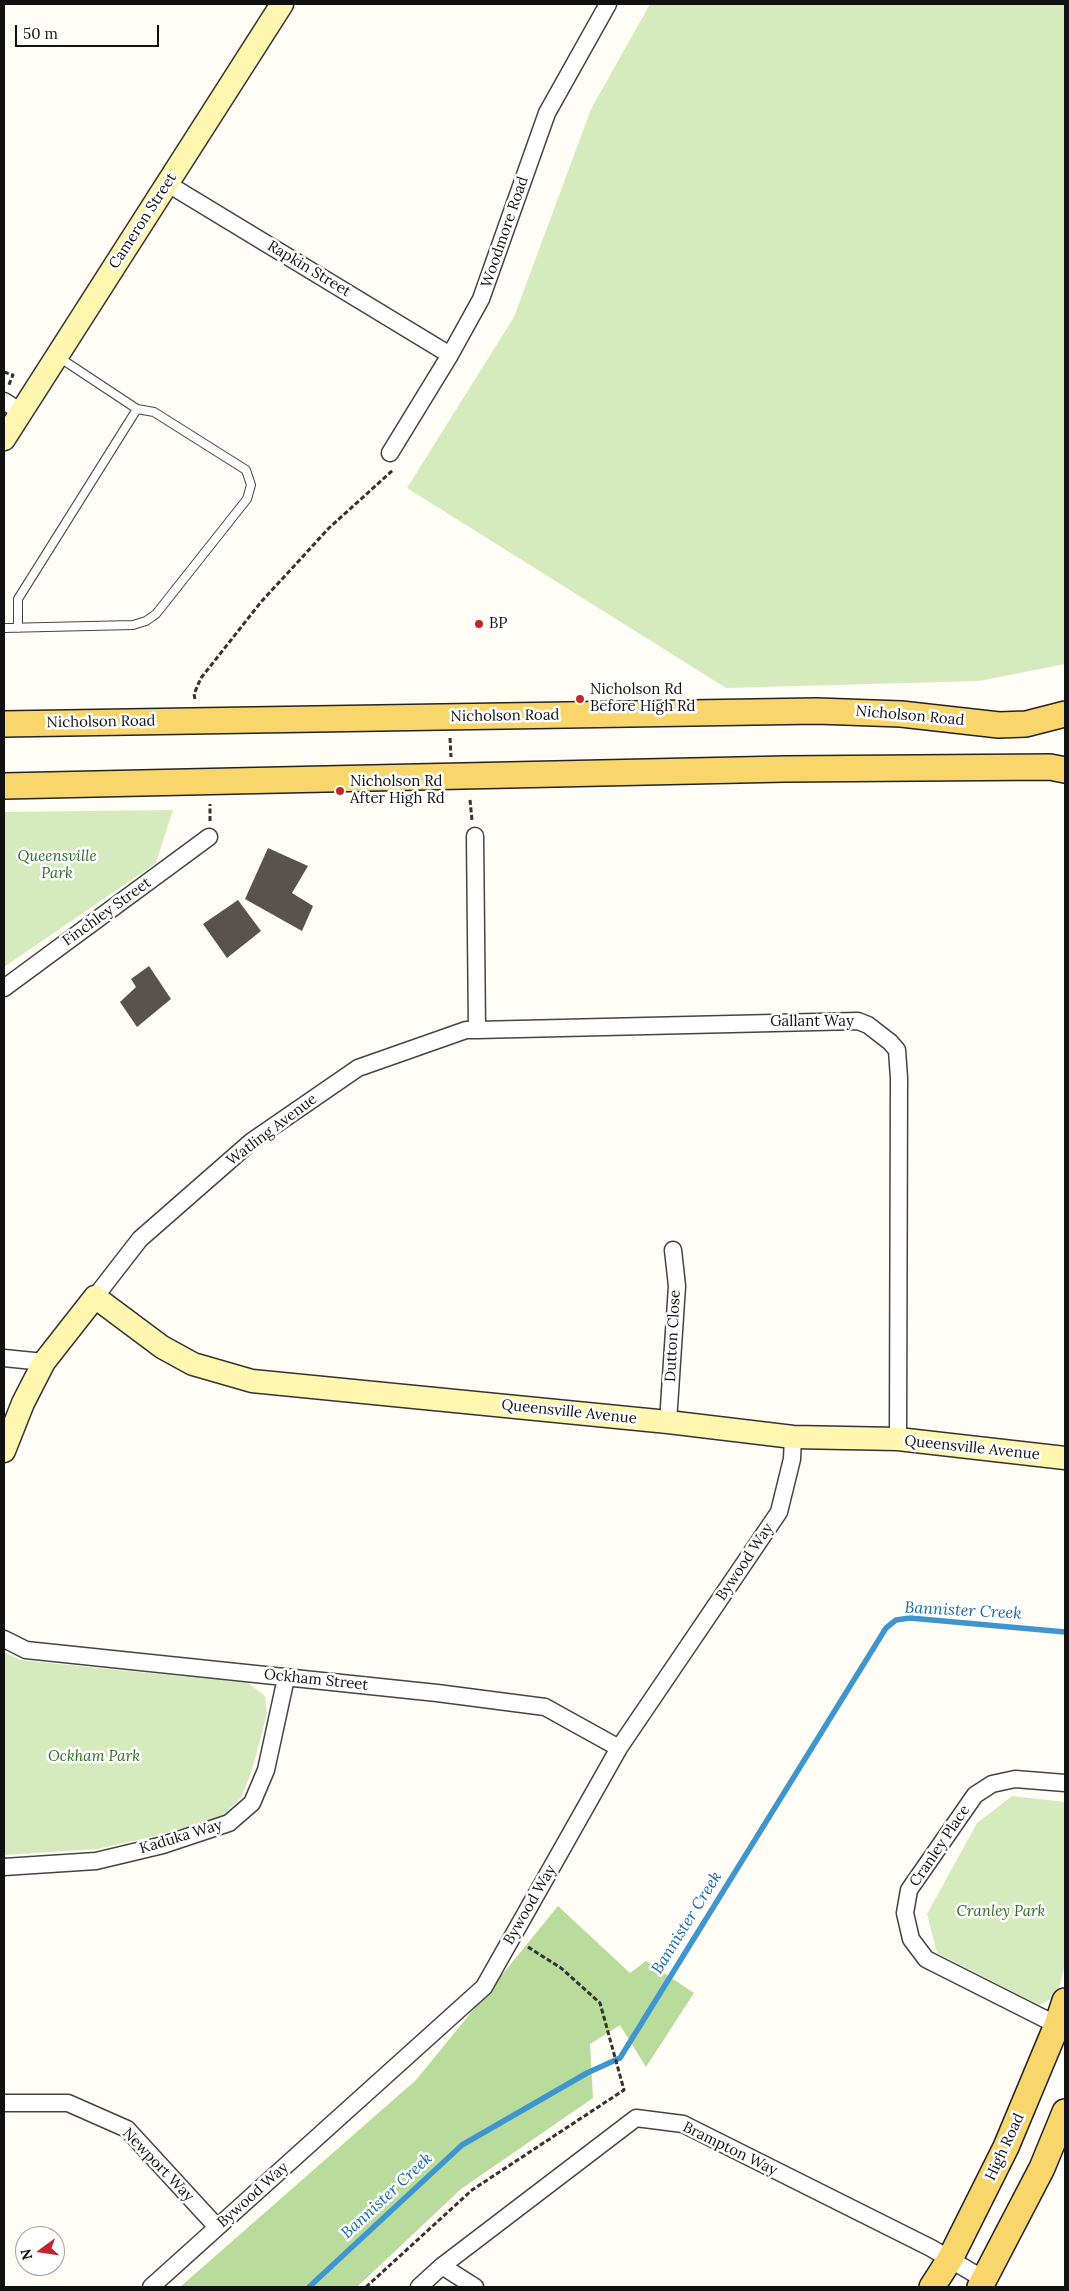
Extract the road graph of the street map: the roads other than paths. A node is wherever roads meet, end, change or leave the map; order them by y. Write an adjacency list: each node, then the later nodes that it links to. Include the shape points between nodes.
1 (282, 4): 3 (street, Cameron Street)
2 (608, 4): 5 (street, Woodmore Road, via 547,113 481,299)
3 (168, 184): 4 (street, Cameron Street); 5 (street, Rapkin Street)
4 (56, 355): 6 (street, Cameron Street); 7 (lane)
5 (450, 355): 9 (street, Woodmore Road)
6 (12, 407): 8 (street, Cameron Street)
7 (137, 409): 11 (lane, via 18,599); 11 (lane, via 154,412 246,470 251,485 246,499 156,614 146,621 133,625)
8 (4, 439)
9 (390, 453)
10 (4, 628): 11 (lane)
11 (18, 628)
12 (1065, 714): 13 (main road, Nicholson Road, via 1026,724 999,725 857,711)
13 (4, 724)
14 (1065, 770): 15 (main road, via 1050,767 805,768)
15 (4, 786)
16 (475, 836): 19 (street)
17 (209, 837): 18 (street, Finchley Street)
18 (4, 988)
19 (477, 1030): 21 (street, Watling Avenue, via 466,1030 358,1068 252,1141 140,1239); 26 (street, Gallant Way, via 858,1021 890,1042 897,1050 899,1078)
20 (673, 1250): 24 (street, Dutton Close, via 677,1286)
21 (95, 1297): 23 (street, Watling Avenue); 24 (street, Queensville Avenue, via 170,1352 193,1364 252,1382)
22 (4, 1358): 23 (street)
23 (44, 1362): 27 (street, Watling Avenue)
24 (668, 1422): 25 (street, Queensville Avenue)
25 (793, 1437): 26 (street, Queensville Avenue); 31 (street, Bywood Way, via 792,1459 779,1512)
26 (898, 1439): 28 (street, Queensville Avenue)
27 (4, 1451)
28 (1065, 1458)
29 (4, 1639): 30 (street, Ockham Street, via 26,1650)
30 (286, 1678): 31 (street, Ockham Street, via 545,1707); 33 (street, Kaduka Way, via 266,1770 252,1803 228,1823 162,1845 96,1861)
31 (619, 1748): 38 (street, Bywood Way, via 484,1987)
32 (1065, 1783): 35 (street, Cranley Place, via 1015,1779 992,1784 975,1795 909,1890 905,1913 911,1939 926,1959)
33 (4, 1867)
34 (1065, 2001): 35 (main road, High Road)
35 (1057, 2025): 39 (main road, High Road, via 1006,2148)
36 (4, 2103): 38 (street, Newport Way, via 68,2103 127,2129)
37 (1065, 2112): 41 (main road, via 1042,2168)
38 (217, 2227): 42 (street, Bywood Way)
39 (950, 2259): 40 (street, Brampton Way, via 683,2124 636,2118); 41 (street, Brampton Way); 45 (main road, High Road)
40 (442, 2266): 43 (street, Brampton Way); 44 (street)
41 (982, 2284)
42 (151, 2287)
43 (419, 2287)
44 (475, 2287)
45 (932, 2287)

